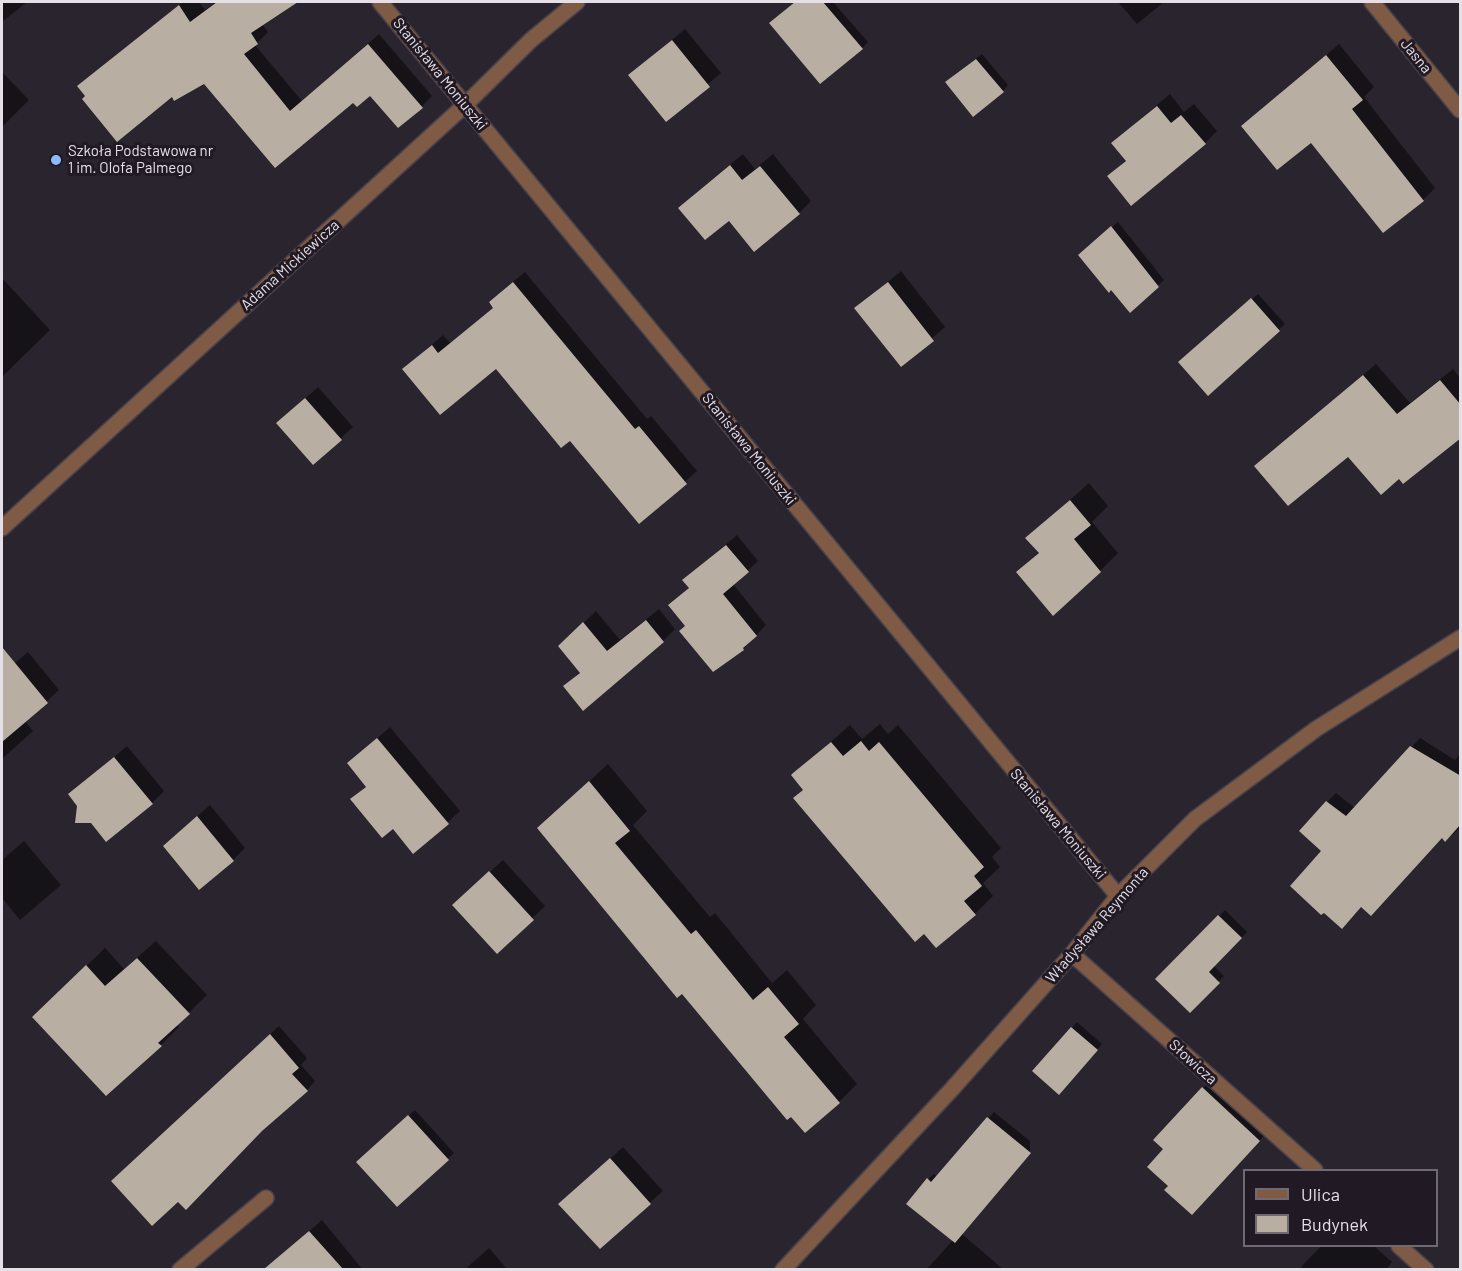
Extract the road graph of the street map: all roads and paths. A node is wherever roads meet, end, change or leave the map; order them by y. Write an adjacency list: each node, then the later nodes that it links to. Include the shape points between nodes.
1 (381, 2): 4 (street, Stanisława Moniuszki)
2 (577, 2): 4 (street, Adama Mickiewicza, via 531,40)
3 (1372, 2): 5 (street, Jasna)
4 (465, 105): 6 (street, Adama Mickiewicza); 8 (street, Stanisława Moniuszki)
5 (1461, 110)
6 (2, 528)
7 (1458, 644): 8 (street, Władysława Reymonta, via 1316,729 1195,819)
8 (1118, 897): 9 (street, Władysława Reymonta)
9 (1072, 954): 10 (street, Słowicza); 14 (street, Władysława Reymonta)
10 (1314, 1169)
11 (266, 1198): 13 (street)
12 (1401, 1247): 15 (street)
13 (180, 1269)
14 (783, 1269)
15 (1426, 1269)

